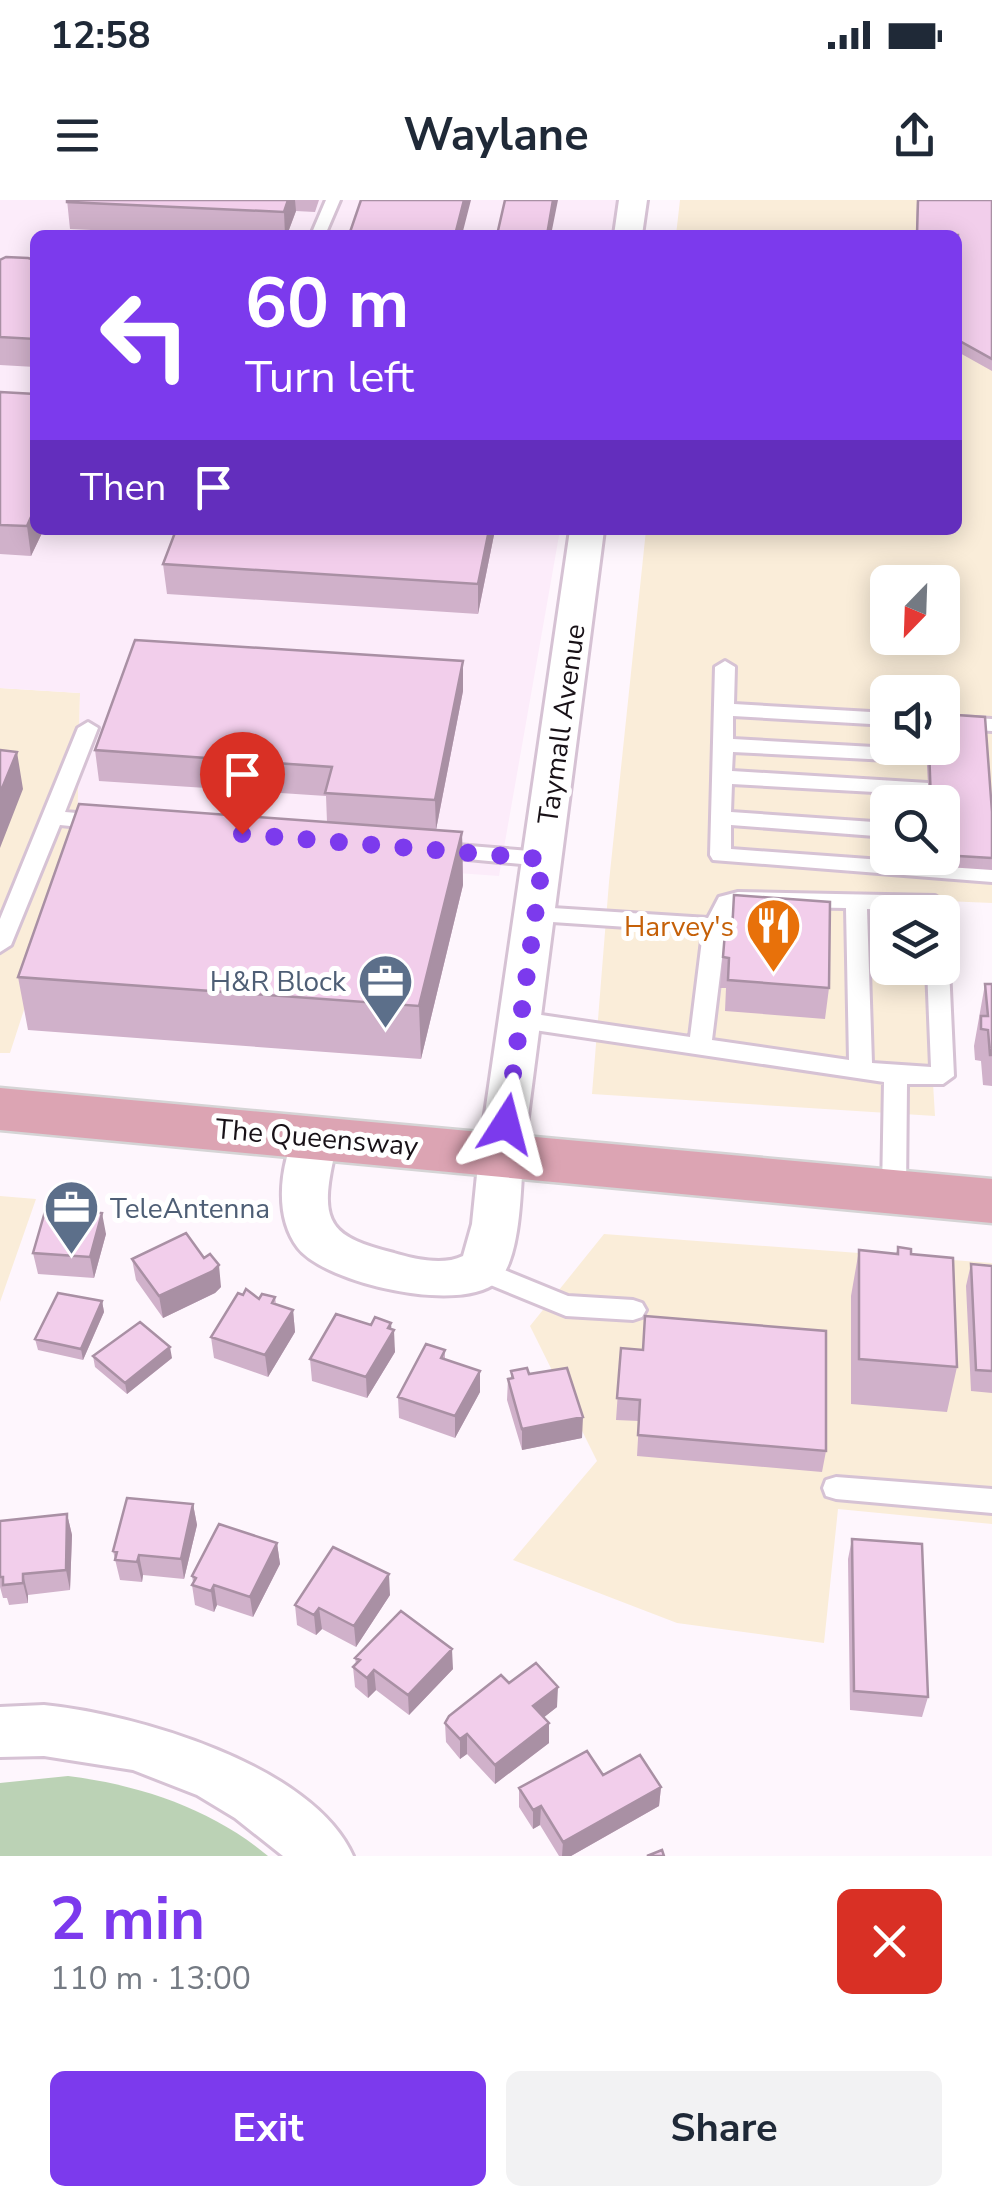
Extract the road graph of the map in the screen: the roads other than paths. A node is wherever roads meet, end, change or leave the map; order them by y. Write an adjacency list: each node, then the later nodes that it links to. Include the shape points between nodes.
1 (334, 200): 3 (lane)
2 (633, 200): 4 (street)
3 (320, 230)
4 (629, 230)
5 (587, 535): 21 (street, Taymall Avenue)
6 (725, 667): 7 (lane)
7 (722, 709): 8 (lane); 12 (lane)
8 (870, 718)
9 (960, 723): 10 (lane)
10 (992, 725)
11 (88, 728): 16 (lane)
12 (722, 745): 13 (lane); 14 (lane)
13 (870, 753)
14 (722, 777): 15 (lane); 17 (lane)
15 (870, 786)
16 (53, 818): 18 (lane); 27 (lane)
17 (721, 818): 19 (lane); 22 (lane, via 720,855)
18 (131, 824)
19 (870, 829)
20 (406, 848): 21 (lane)
21 (543, 859): 25 (street, Taymall Avenue)
22 (992, 875)
23 (856, 900): 24 (lane); 26 (lane, via 738,898 727,902); 31 (lane)
24 (870, 901)
25 (536, 914): 26 (lane); 29 (street, Taymall Avenue)
26 (715, 926): 30 (lane)
27 (0, 945)
28 (939, 985): 32 (lane, via 943,1076)
29 (520, 1020): 30 (lane); 35 (street, Taymall Avenue)
30 (700, 1043): 31 (lane)
31 (860, 1070): 32 (lane)
32 (896, 1075): 36 (lane)
33 (0, 1109): 34 (main road, The Queensway)
34 (316, 1136): 35 (main road, The Queensway); 38 (street, via 303,1208 315,1238 332,1250 431,1280 465,1280)
35 (500, 1155): 36 (main road, The Queensway); 38 (street, Taymall Avenue, via 495,1224)
36 (894, 1192): 37 (main road, The Queensway)
37 (992, 1200)
38 (480, 1270): 39 (lane, via 566,1306)
39 (632, 1310)
40 (836, 1488): 41 (lane)
41 (992, 1501)
42 (0, 1732): 43 (street, via 60,1731 173,1756 241,1790 297,1828)
43 (324, 1856)

